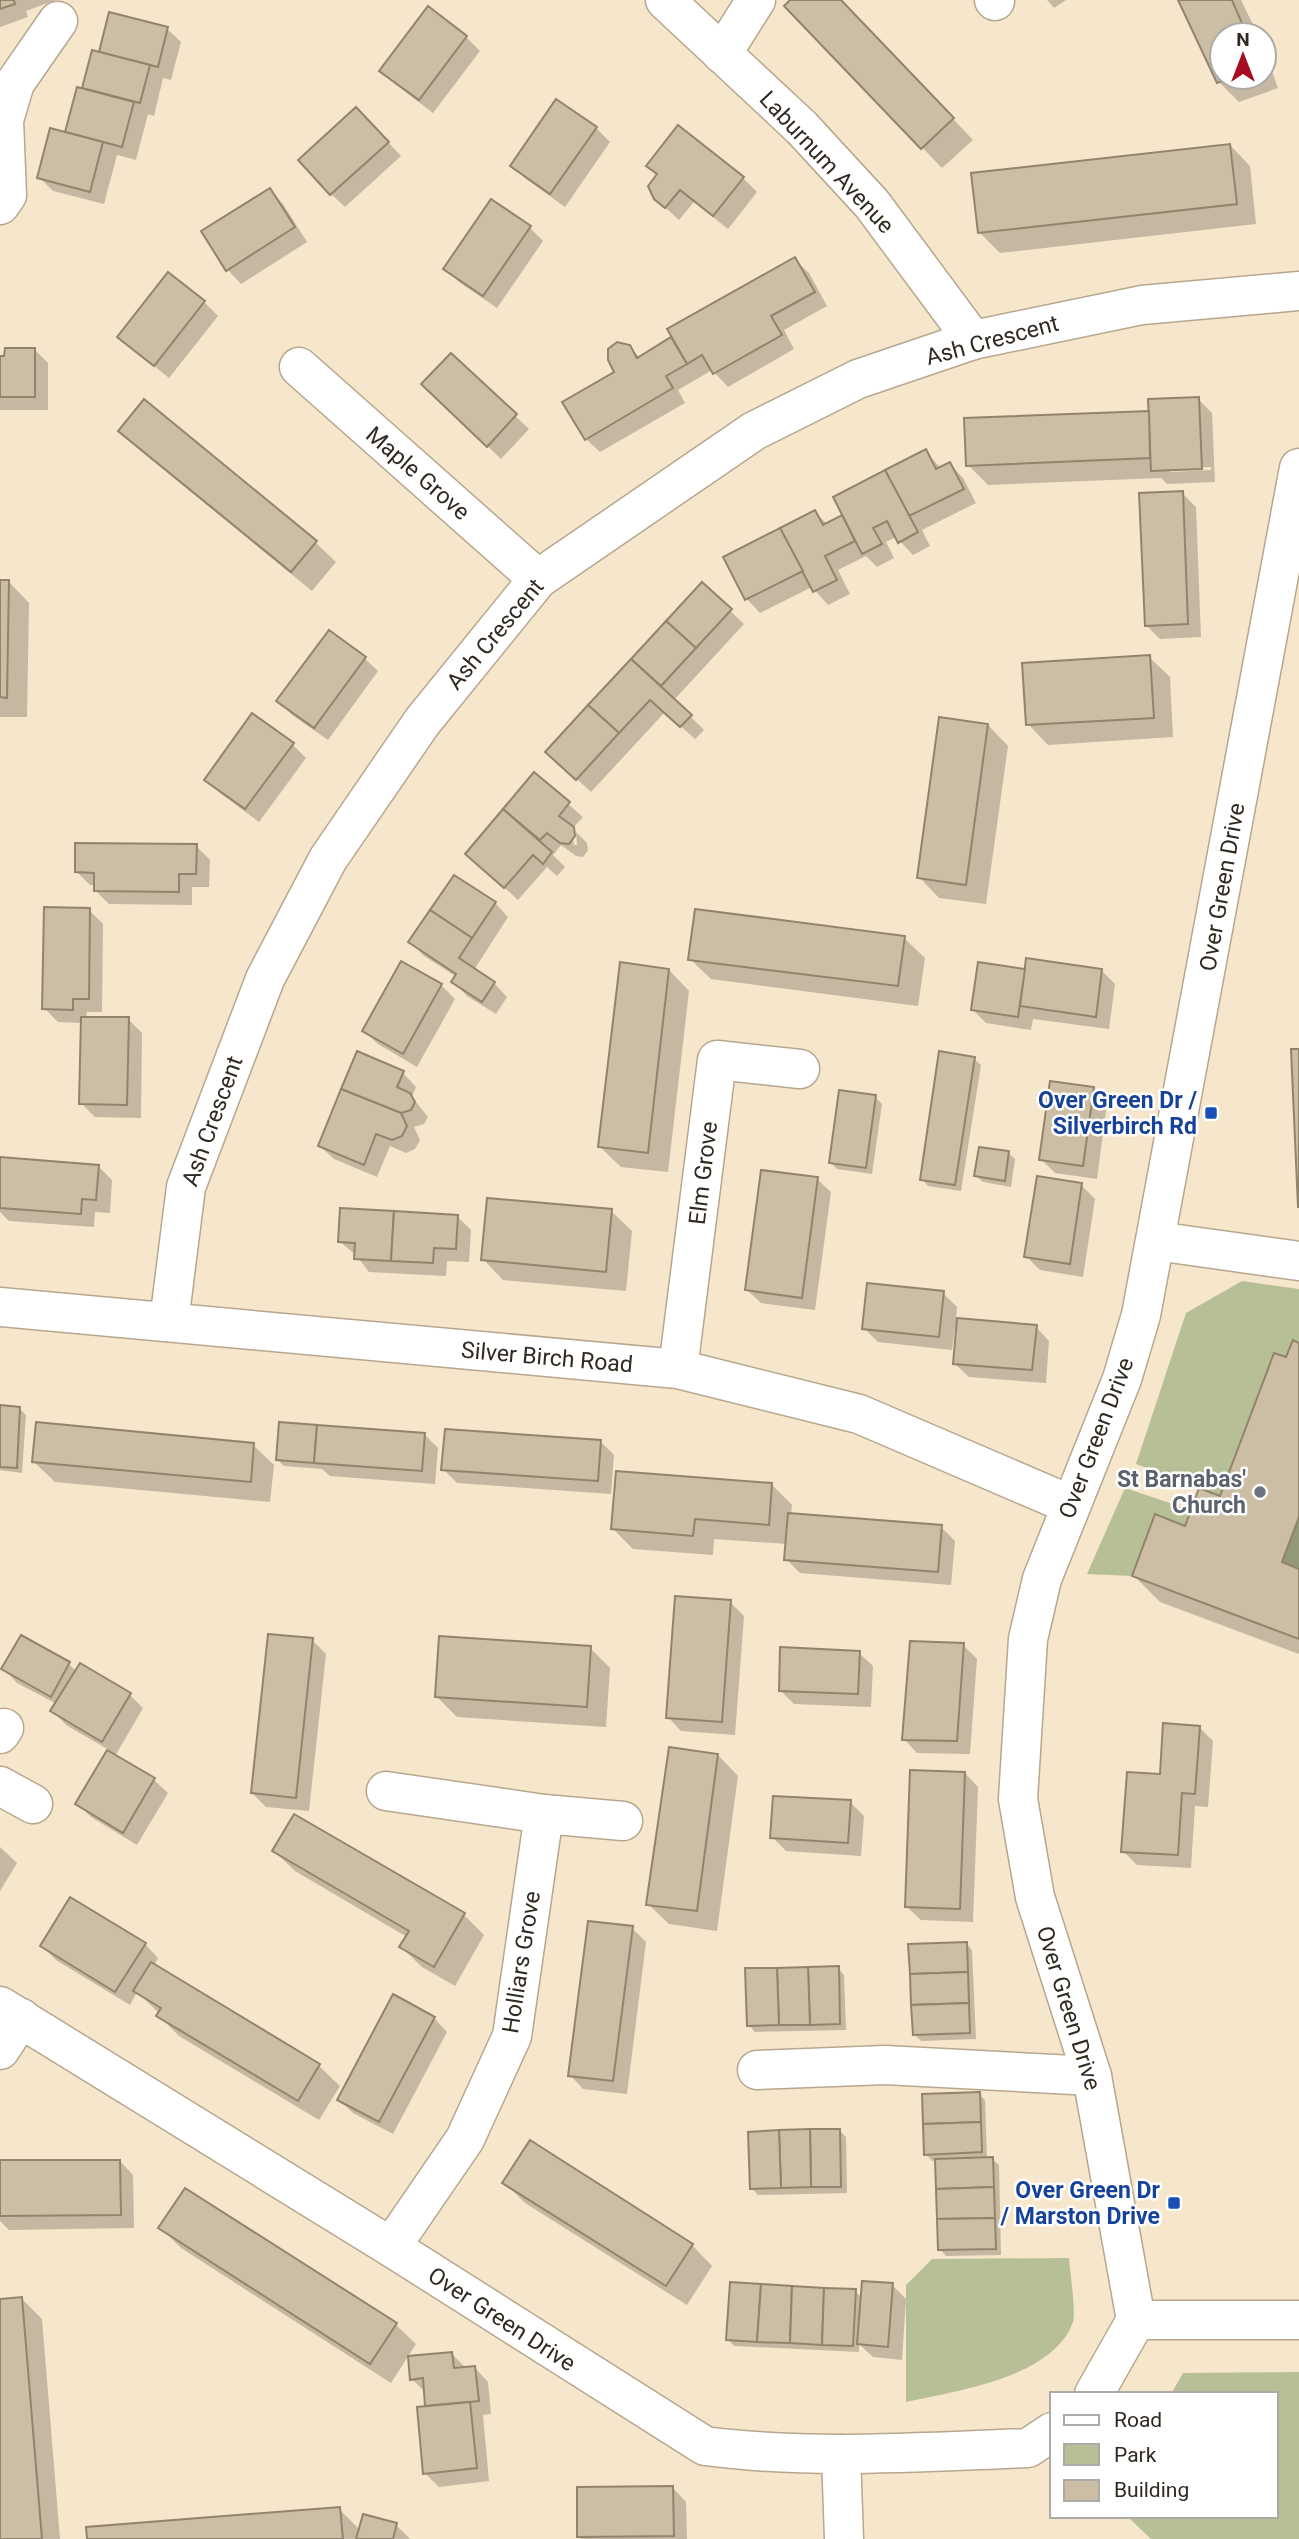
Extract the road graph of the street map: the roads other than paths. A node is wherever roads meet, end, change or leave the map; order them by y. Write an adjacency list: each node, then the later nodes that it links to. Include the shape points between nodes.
1 (665, 0): 4 (street, Laburnum Avenue)
2 (756, 0): 4 (street)
3 (58, 21): 5 (street, via 15,83 4,120 7,195)
4 (722, 54): 7 (street, Laburnum Avenue, via 802,128 872,204)
5 (0, 205)
6 (1299, 291): 7 (street, Ash Crescent, via 1142,305)
7 (973, 340): 10 (street, Ash Crescent, via 858,379 754,431)
8 (299, 367): 10 (street, Maple Grove)
9 (1299, 468): 12 (street, Over Green Drive)
10 (538, 579): 15 (street, Ash Crescent, via 422,722 328,859 265,979 186,1187)
11 (800, 1069): 16 (street, Elm Grove, via 717,1060)
12 (1156, 1241): 13 (street); 17 (street, Over Green Drive, via 1122,1379)
13 (1299, 1261)
14 (0, 1307): 15 (street, Silver Birch Road)
15 (169, 1322): 16 (street, Silver Birch Road)
16 (678, 1369): 17 (street, Silver Birch Road, via 859,1413)
17 (1071, 1505): 26 (street, Over Green Drive, via 1042,1579 1028,1639 1018,1799 1035,1897)
18 (0, 1786): 20 (street)
19 (386, 1791): 21 (street)
20 (33, 1804)
21 (544, 1814): 22 (street); 27 (street, Holliars Grove, via 512,2036 465,2139)
22 (623, 1821)
23 (11, 2012): 24 (street); 27 (street, Over Green Drive)
24 (0, 2050)
25 (757, 2070): 26 (street, via 886,2065)
26 (1092, 2076): 28 (street, Over Green Drive)
27 (391, 2247): 32 (street, Over Green Drive, via 705,2446)
28 (1136, 2320): 29 (street); 30 (street)
29 (1299, 2320)
30 (1095, 2392)
31 (1050, 2433): 32 (street, Over Green Drive, via 1028,2448)
32 (841, 2455): 33 (street)
33 (844, 2539)

